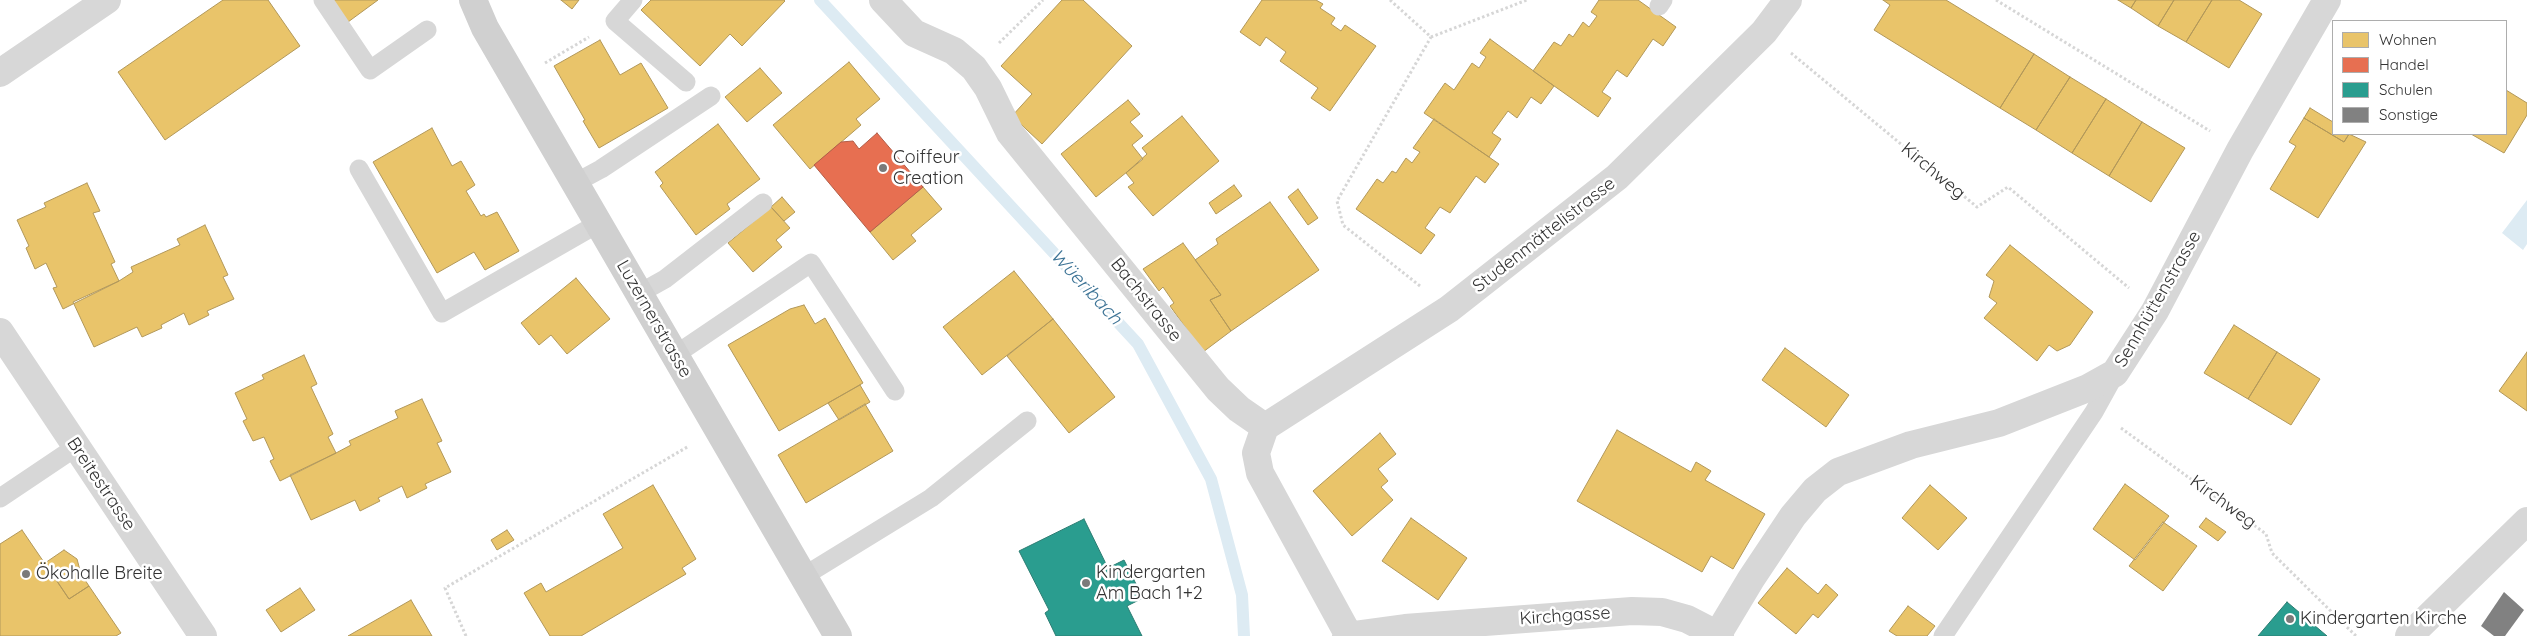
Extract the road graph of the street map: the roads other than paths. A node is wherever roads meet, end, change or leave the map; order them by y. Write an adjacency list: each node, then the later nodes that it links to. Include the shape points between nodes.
1 (107, 0): 9 (street)
2 (323, 0): 8 (lane, via 370,70)
3 (473, 0): 13 (main road, Luzernerstrasse, via 485,28)
4 (633, 0): 10 (lane, via 615,21)
5 (883, 0): 22 (street, Bachstrasse, via 914,33 954,51 974,68 988,88 1010,133 1218,389)
6 (1788, 0): 22 (street, Studenmättelistrasse, via 1764,32 1617,177 1449,309)
7 (2327, 0): 19 (street, Sennhüttenstrasse, via 2240,150 2155,311)
8 (427, 30)
9 (0, 73)
10 (686, 82)
11 (711, 96): 13 (lane)
12 (359, 169): 15 (lane, via 442,313)
13 (575, 182): 15 (main road, Luzernerstrasse)
14 (763, 202): 16 (lane, via 665,279)
15 (599, 223): 16 (main road, Luzernerstrasse)
16 (640, 293): 18 (main road, Luzernerstrasse)
17 (0, 332): 23 (street, Breitestrasse)
18 (675, 355): 20 (lane, via 811,263); 26 (main road, Luzernerstrasse)
19 (2115, 373): 28 (street, Sennhüttenstrasse, via 2088,388 1999,423 1911,446 1838,472 1815,490 1793,516); 31 (lane, via 2094,412)
20 (895, 391)
21 (1027, 421): 26 (lane, via 931,498)
22 (1264, 427): 27 (street, via 1256,453 1260,473)
23 (76, 447): 24 (lane); 29 (street, Breitestrasse)
24 (0, 498)
25 (2527, 521): 32 (street)
26 (804, 576): 30 (main road, Luzernerstrasse)
27 (1346, 635): 28 (street, Kirchgasse, via 1632,611 1662,612 1687,619)
28 (1719, 635)
29 (203, 636)
30 (838, 636)
31 (1943, 636)
32 (2409, 636)

